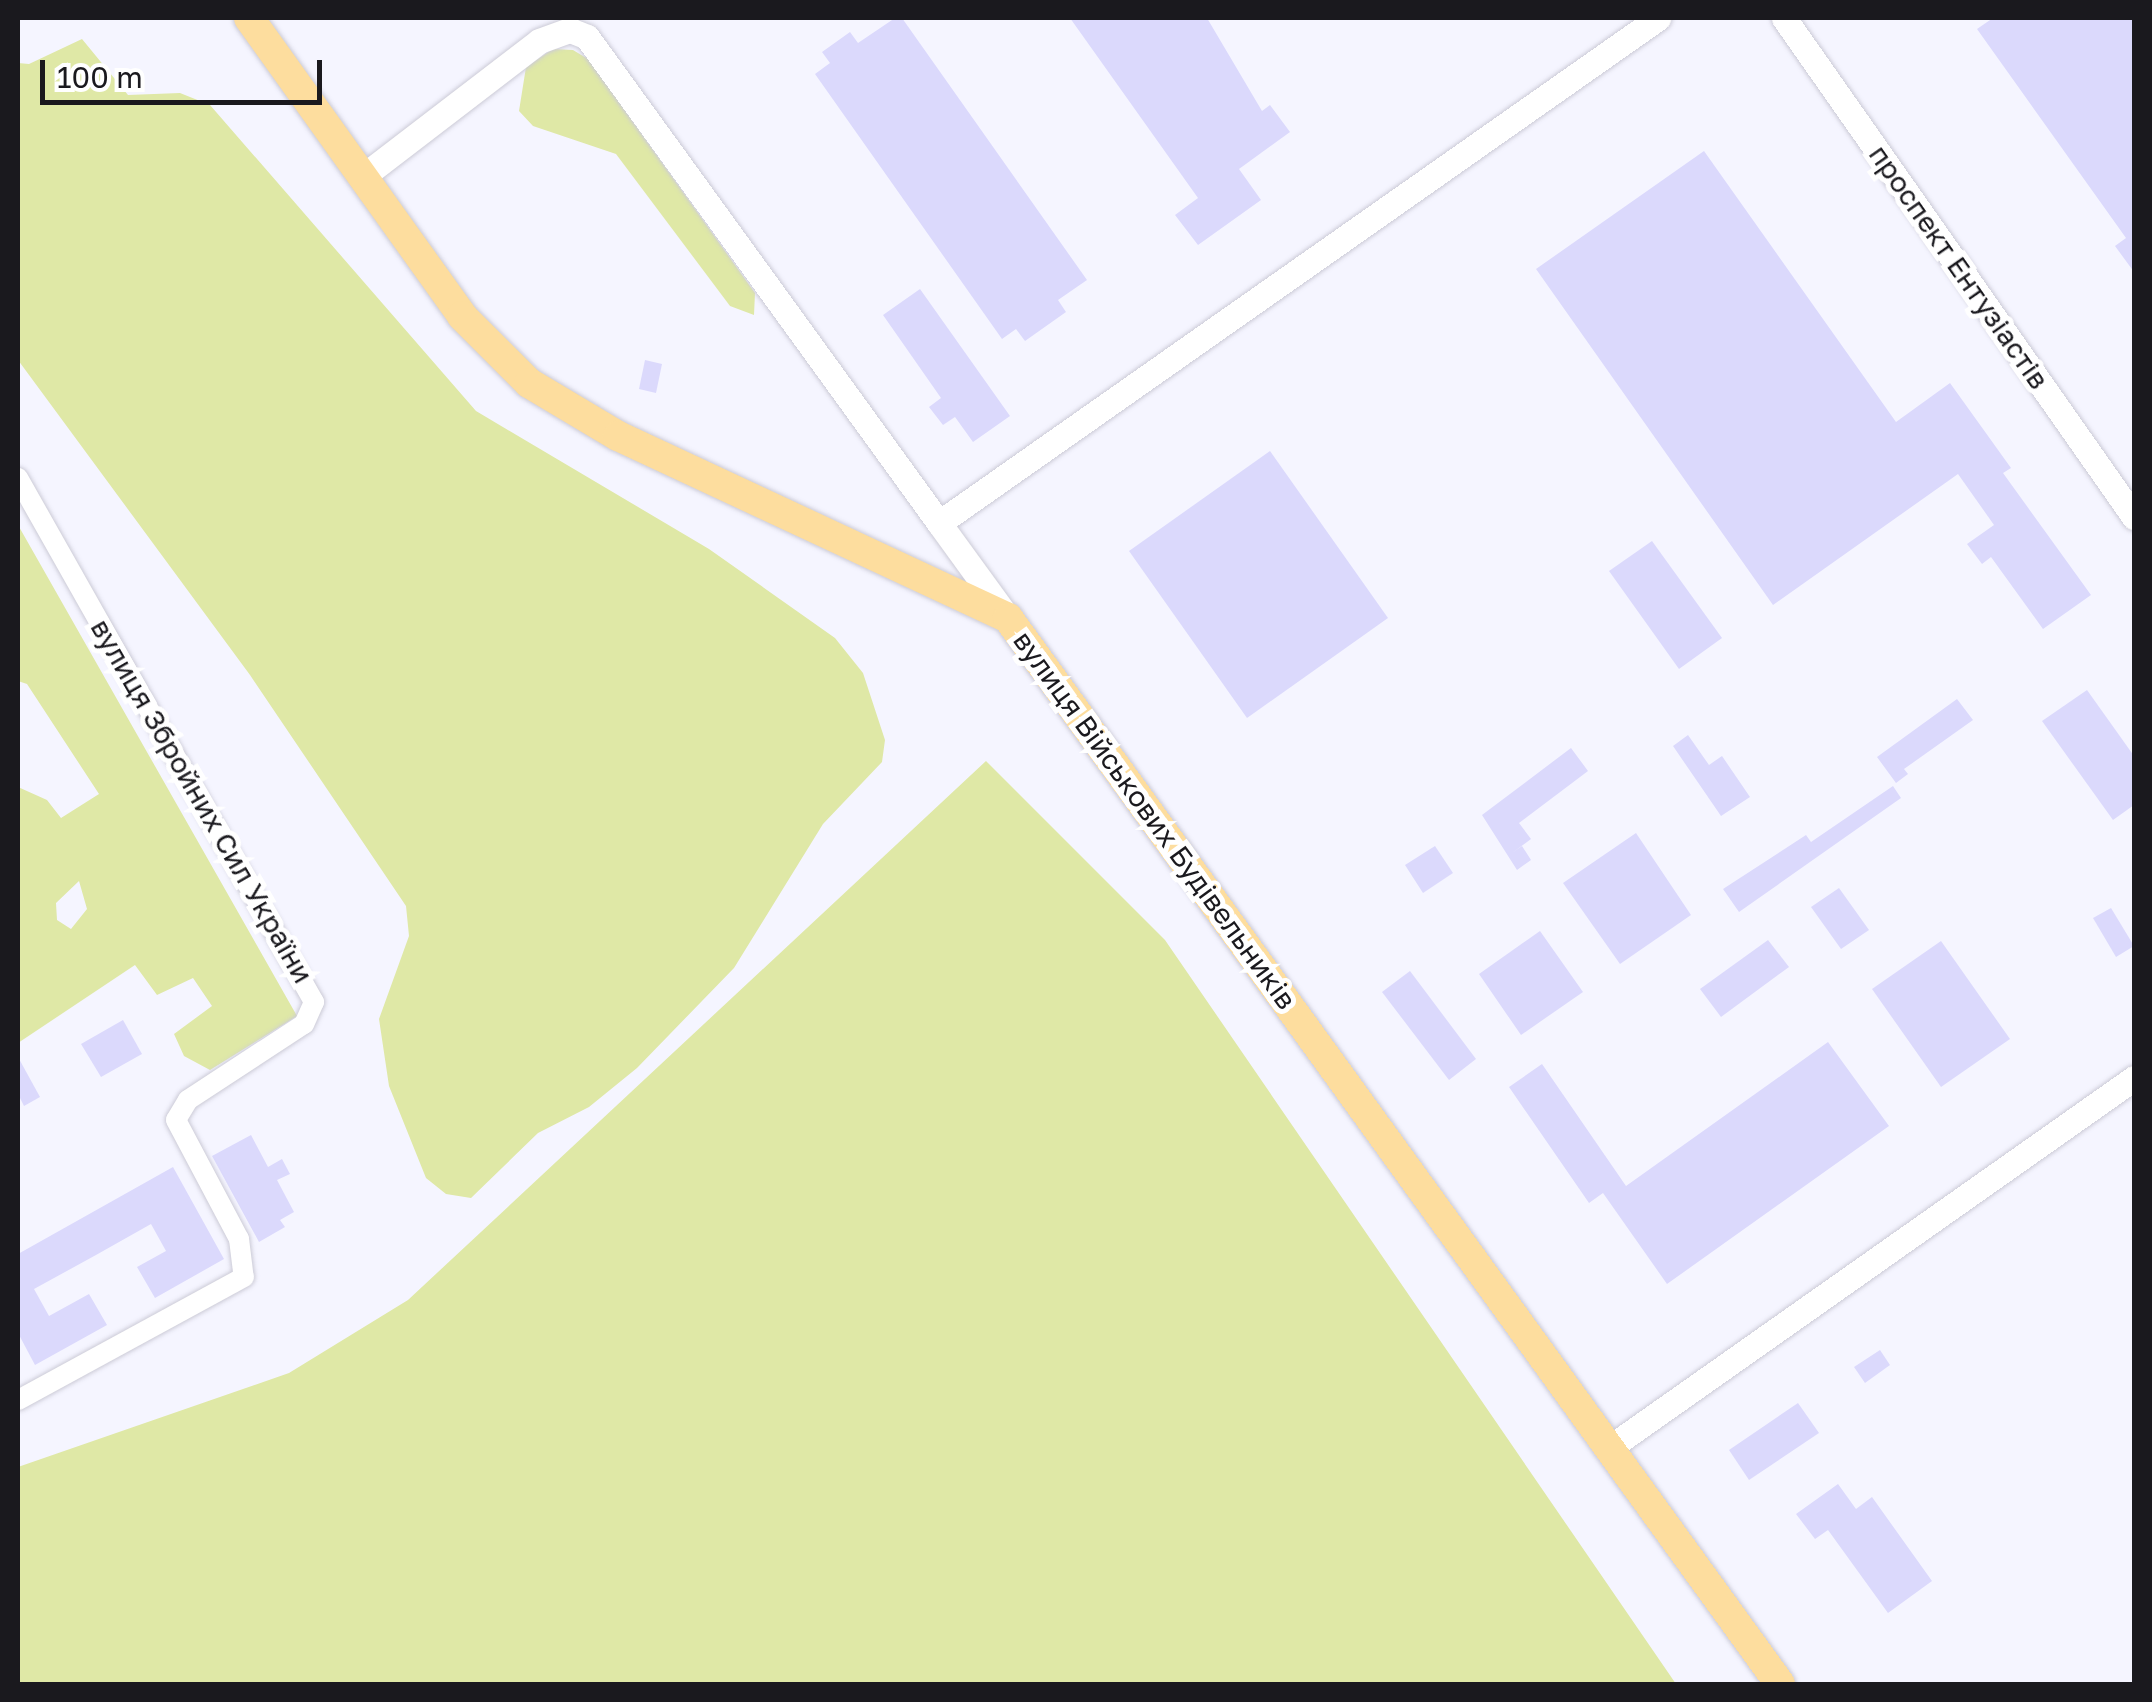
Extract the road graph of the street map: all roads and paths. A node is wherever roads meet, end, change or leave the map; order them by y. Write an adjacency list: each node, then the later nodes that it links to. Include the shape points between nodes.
1 (249, 18): 4 (main road, вулиця Військових Будівельників)
2 (1658, 18): 7 (street)
3 (1784, 18): 6 (street, проспект Ентузіастів)
4 (362, 177): 7 (street, via 538,41 570,30 587,36); 8 (main road, вулиця Військових Будівельників, via 462,316 529,384 618,436)
5 (18, 478): 10 (street, вулиця Збройних Сил України, via 314,1002 304,1024 188,1100 176,1120 240,1239 244,1277)
6 (2134, 517)
7 (939, 523): 8 (street)
8 (1008, 618): 11 (main road, вулиця Військових Будівельників)
9 (2134, 1078): 11 (street)
10 (18, 1400)
11 (1610, 1448): 12 (main road, вулиця Військових Будівельників)
12 (1780, 1684)

